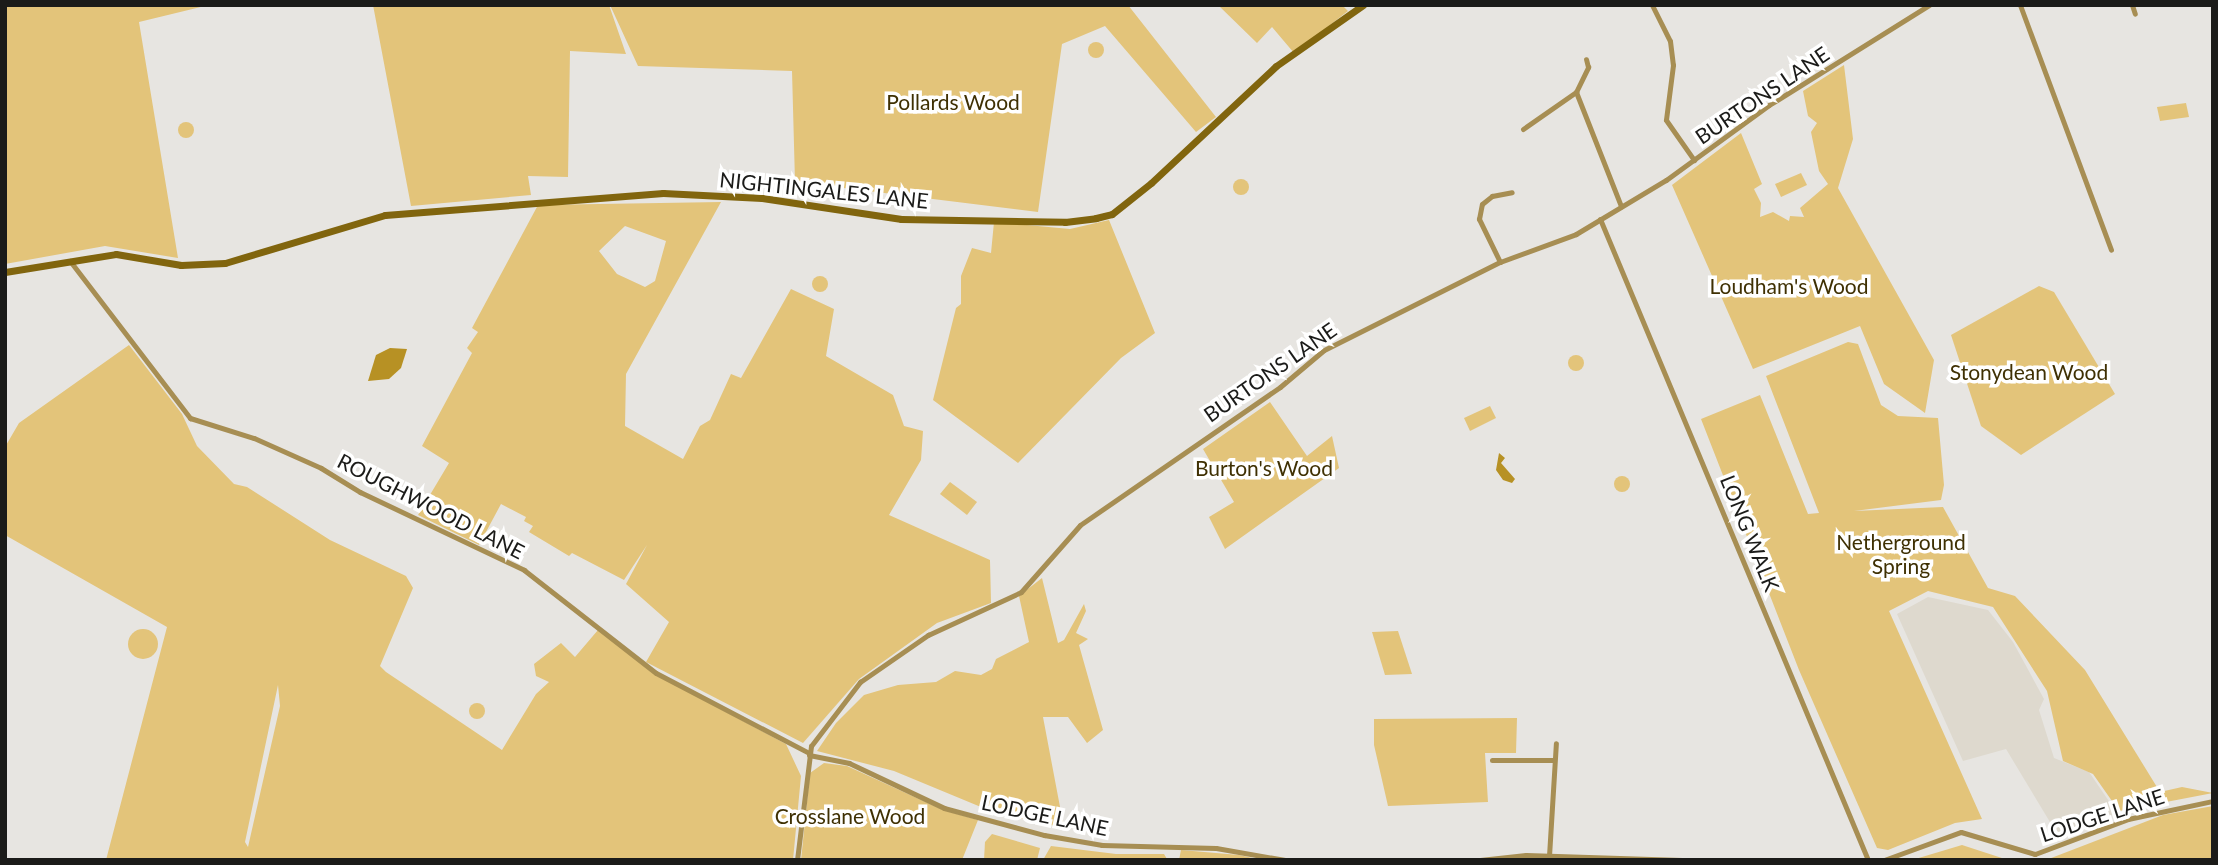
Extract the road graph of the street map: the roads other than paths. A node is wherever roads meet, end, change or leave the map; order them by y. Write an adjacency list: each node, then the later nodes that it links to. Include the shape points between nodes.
1 (1363, 5): 15 (main road, NIGHTINGALES LANE, via 1276,66 1151,183 1112,214 1096,219 901,219 762,198 663,193 385,215 225,263 181,265 116,254)
2 (1652, 5): 10 (street, via 1670,41 1673,65 1667,120)
3 (1929, 5): 10 (street, BURTONS LANE, via 1769,106)
4 (2020, 5): 14 (street)
5 (2132, 5): 6 (street)
6 (2135, 14)
7 (1586, 59): 8 (street, via 1588,67)
8 (1576, 92): 9 (street); 12 (street)
9 (1523, 129)
10 (1694, 160): 12 (street, BURTONS LANE)
11 (1512, 192): 16 (street, via 1492,196 1482,204 1479,219)
12 (1621, 206): 13 (street, BURTONS LANE)
13 (1600, 219): 16 (street, BURTONS LANE, via 1545,248); 28 (street, LONG WALK)
14 (2111, 250)
15 (70, 261): 17 (main road, NIGHTINGALES LANE); 19 (street, ROUGHWOOD LANE, via 190,418 254,438 310,463 360,492 524,570 656,673)
16 (1500, 262): 19 (street, BURTONS LANE, via 1324,350 1256,404 1155,469 1080,525 1021,592 928,635 860,682 817,736)
17 (5, 272)
18 (1556, 743): 21 (street)
19 (809, 754): 24 (street, BURTONS LANE); 25 (street, LODGE LANE, via 849,763 944,808 1044,835 1102,845 1216,848)
20 (1492, 760): 21 (street)
21 (1555, 760): 23 (street)
22 (2213, 801): 29 (street, LODGE LANE, via 2128,819 2035,854 1961,832)
23 (1549, 856): 26 (street); 27 (street)
24 (797, 860)
25 (1285, 860)
26 (1480, 860)
27 (1682, 860)
28 (1868, 860)
29 (1884, 860)

